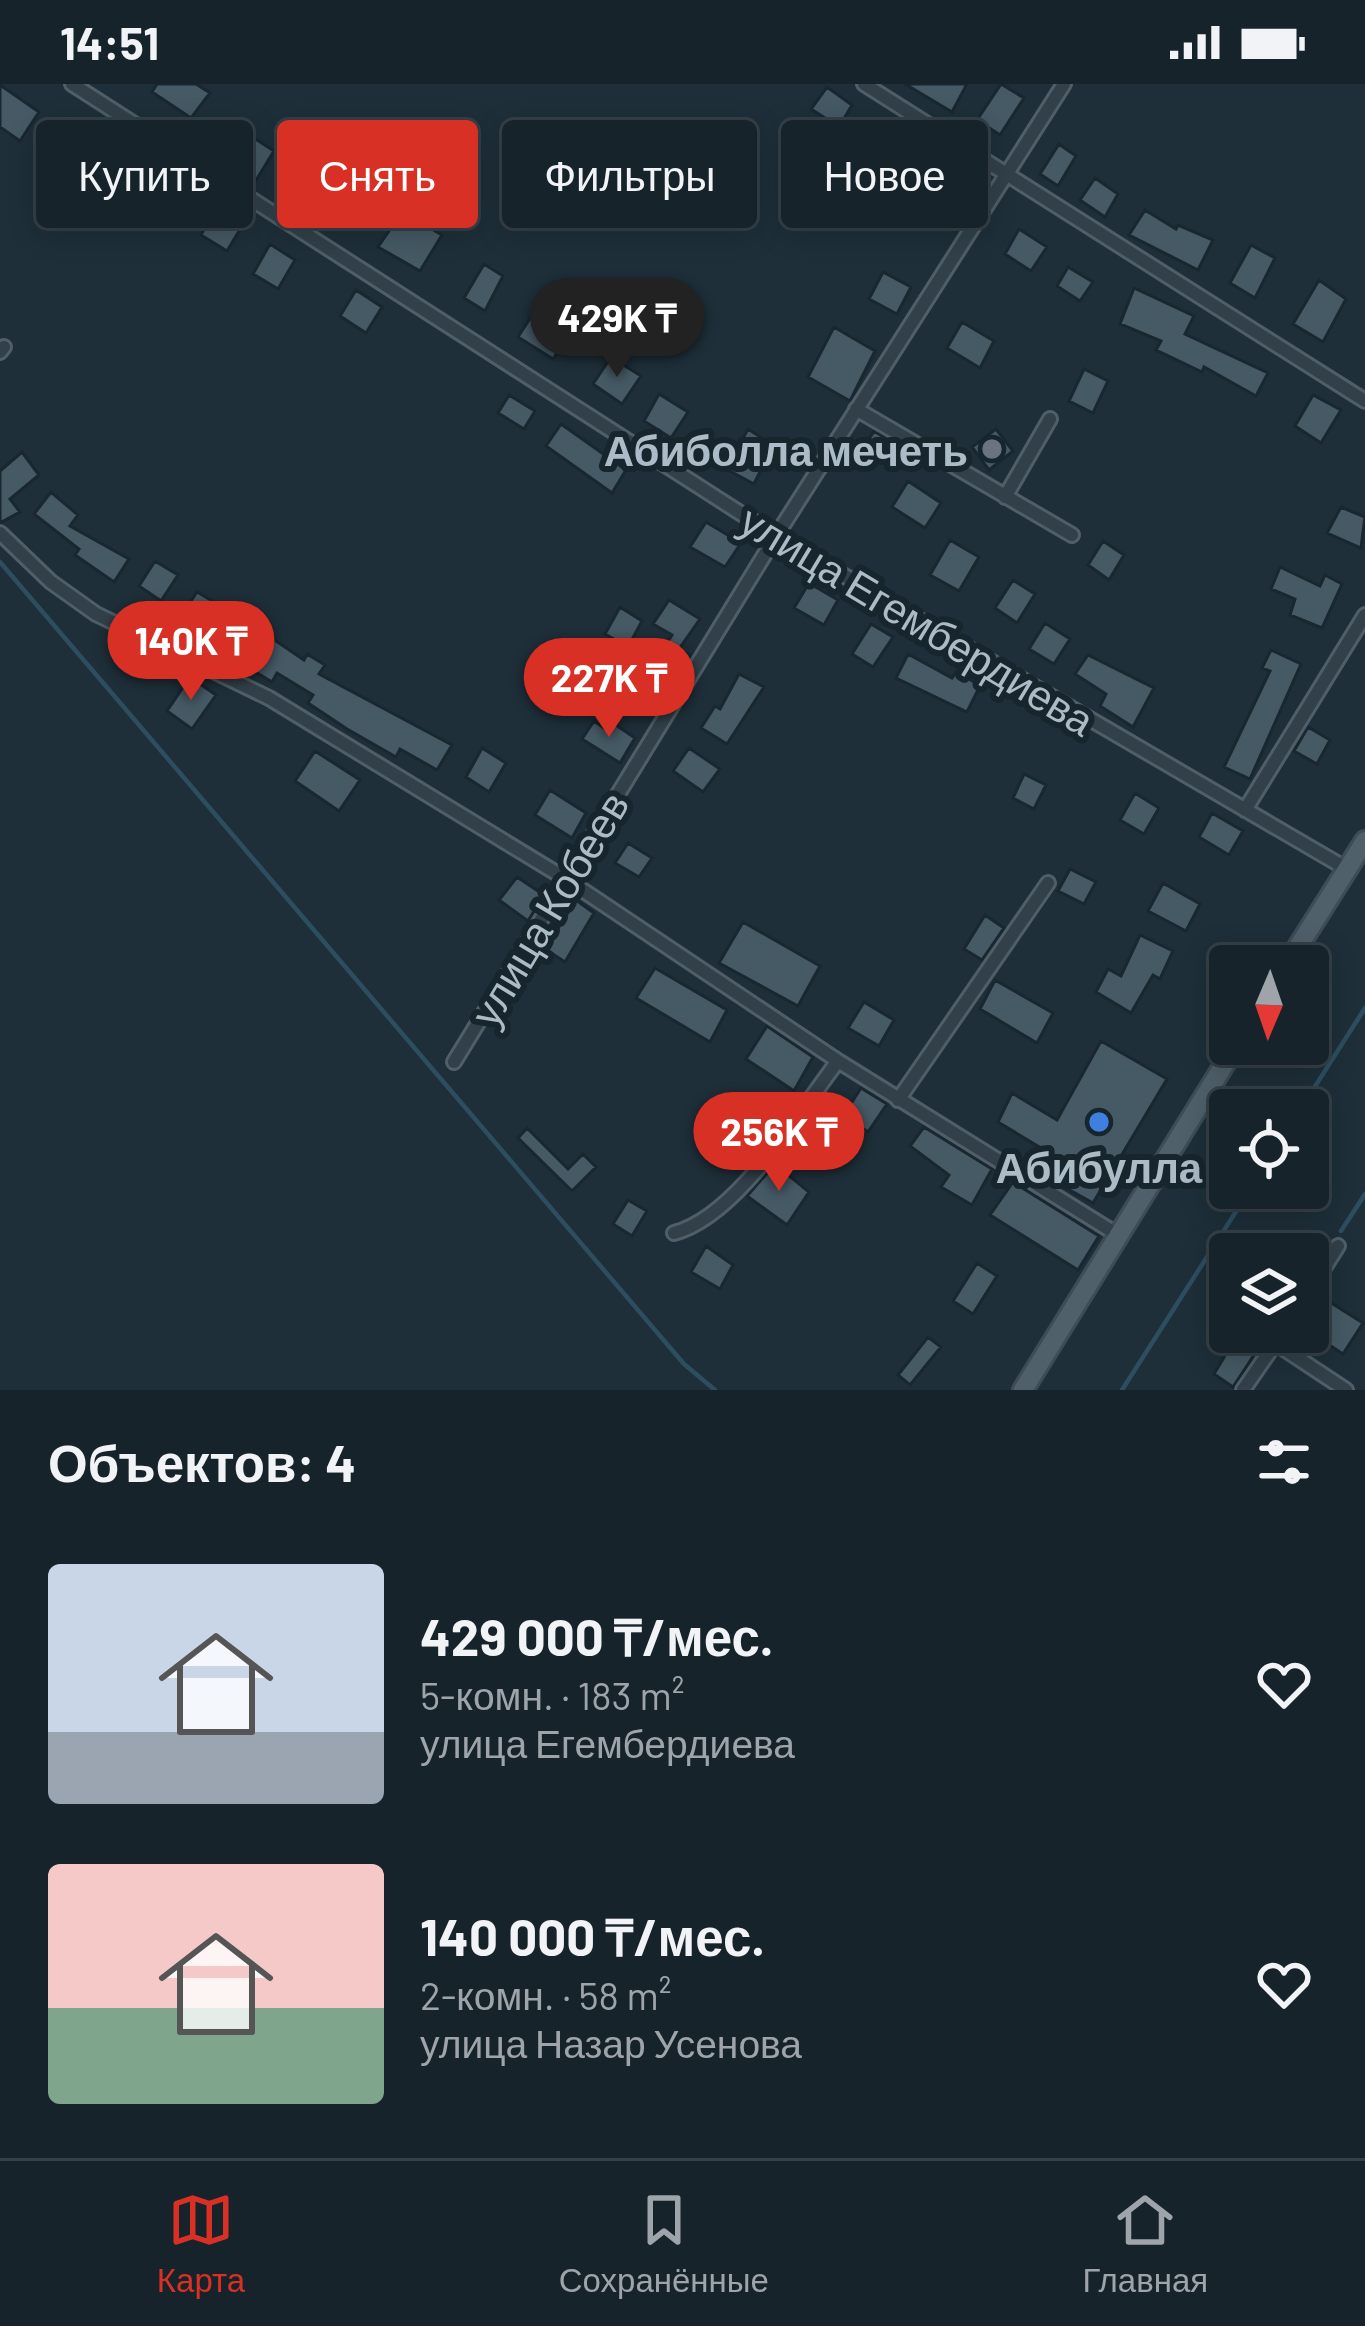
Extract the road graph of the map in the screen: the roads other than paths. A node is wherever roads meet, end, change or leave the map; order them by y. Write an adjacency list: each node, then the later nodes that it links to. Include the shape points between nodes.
1 (72, 84): 11 (street, улица Егембердиева)
2 (864, 84): 4 (street)
3 (1064, 84): 4 (street, улица Кобеев)
4 (1003, 174): 5 (street); 6 (street, улица Кобеев)
5 (1365, 401)
6 (856, 409): 8 (street); 11 (street, улица Кобеев)
7 (1050, 418): 8 (street)
8 (1005, 497): 10 (street)
9 (0, 533): 16 (street, via 96,614 269,698)
10 (1072, 535)
11 (776, 536): 13 (street, улица Егембердиева); 16 (street, улица Кобеев)
12 (1365, 615): 13 (street)
13 (1245, 810): 15 (street, улица Егембердиева)
14 (1365, 841): 15 (main road)
15 (1347, 868): 18 (main road)
16 (566, 879): 19 (street); 20 (street, улица Кобеев)
17 (1048, 884): 22 (street)
18 (1299, 945)
19 (838, 1061): 22 (street); 23 (street, via 750,1177 697,1227)
20 (454, 1062)
21 (1224, 1065): 24 (main road)
22 (898, 1100): 24 (street)
23 (674, 1233)
24 (1118, 1235): 29 (main road)
25 (1338, 1246): 26 (street)
26 (1329, 1260)
27 (1269, 1353): 30 (street)
28 (1298, 1353): 31 (street)
29 (1023, 1390)
30 (1243, 1390)
31 (1346, 1390)

